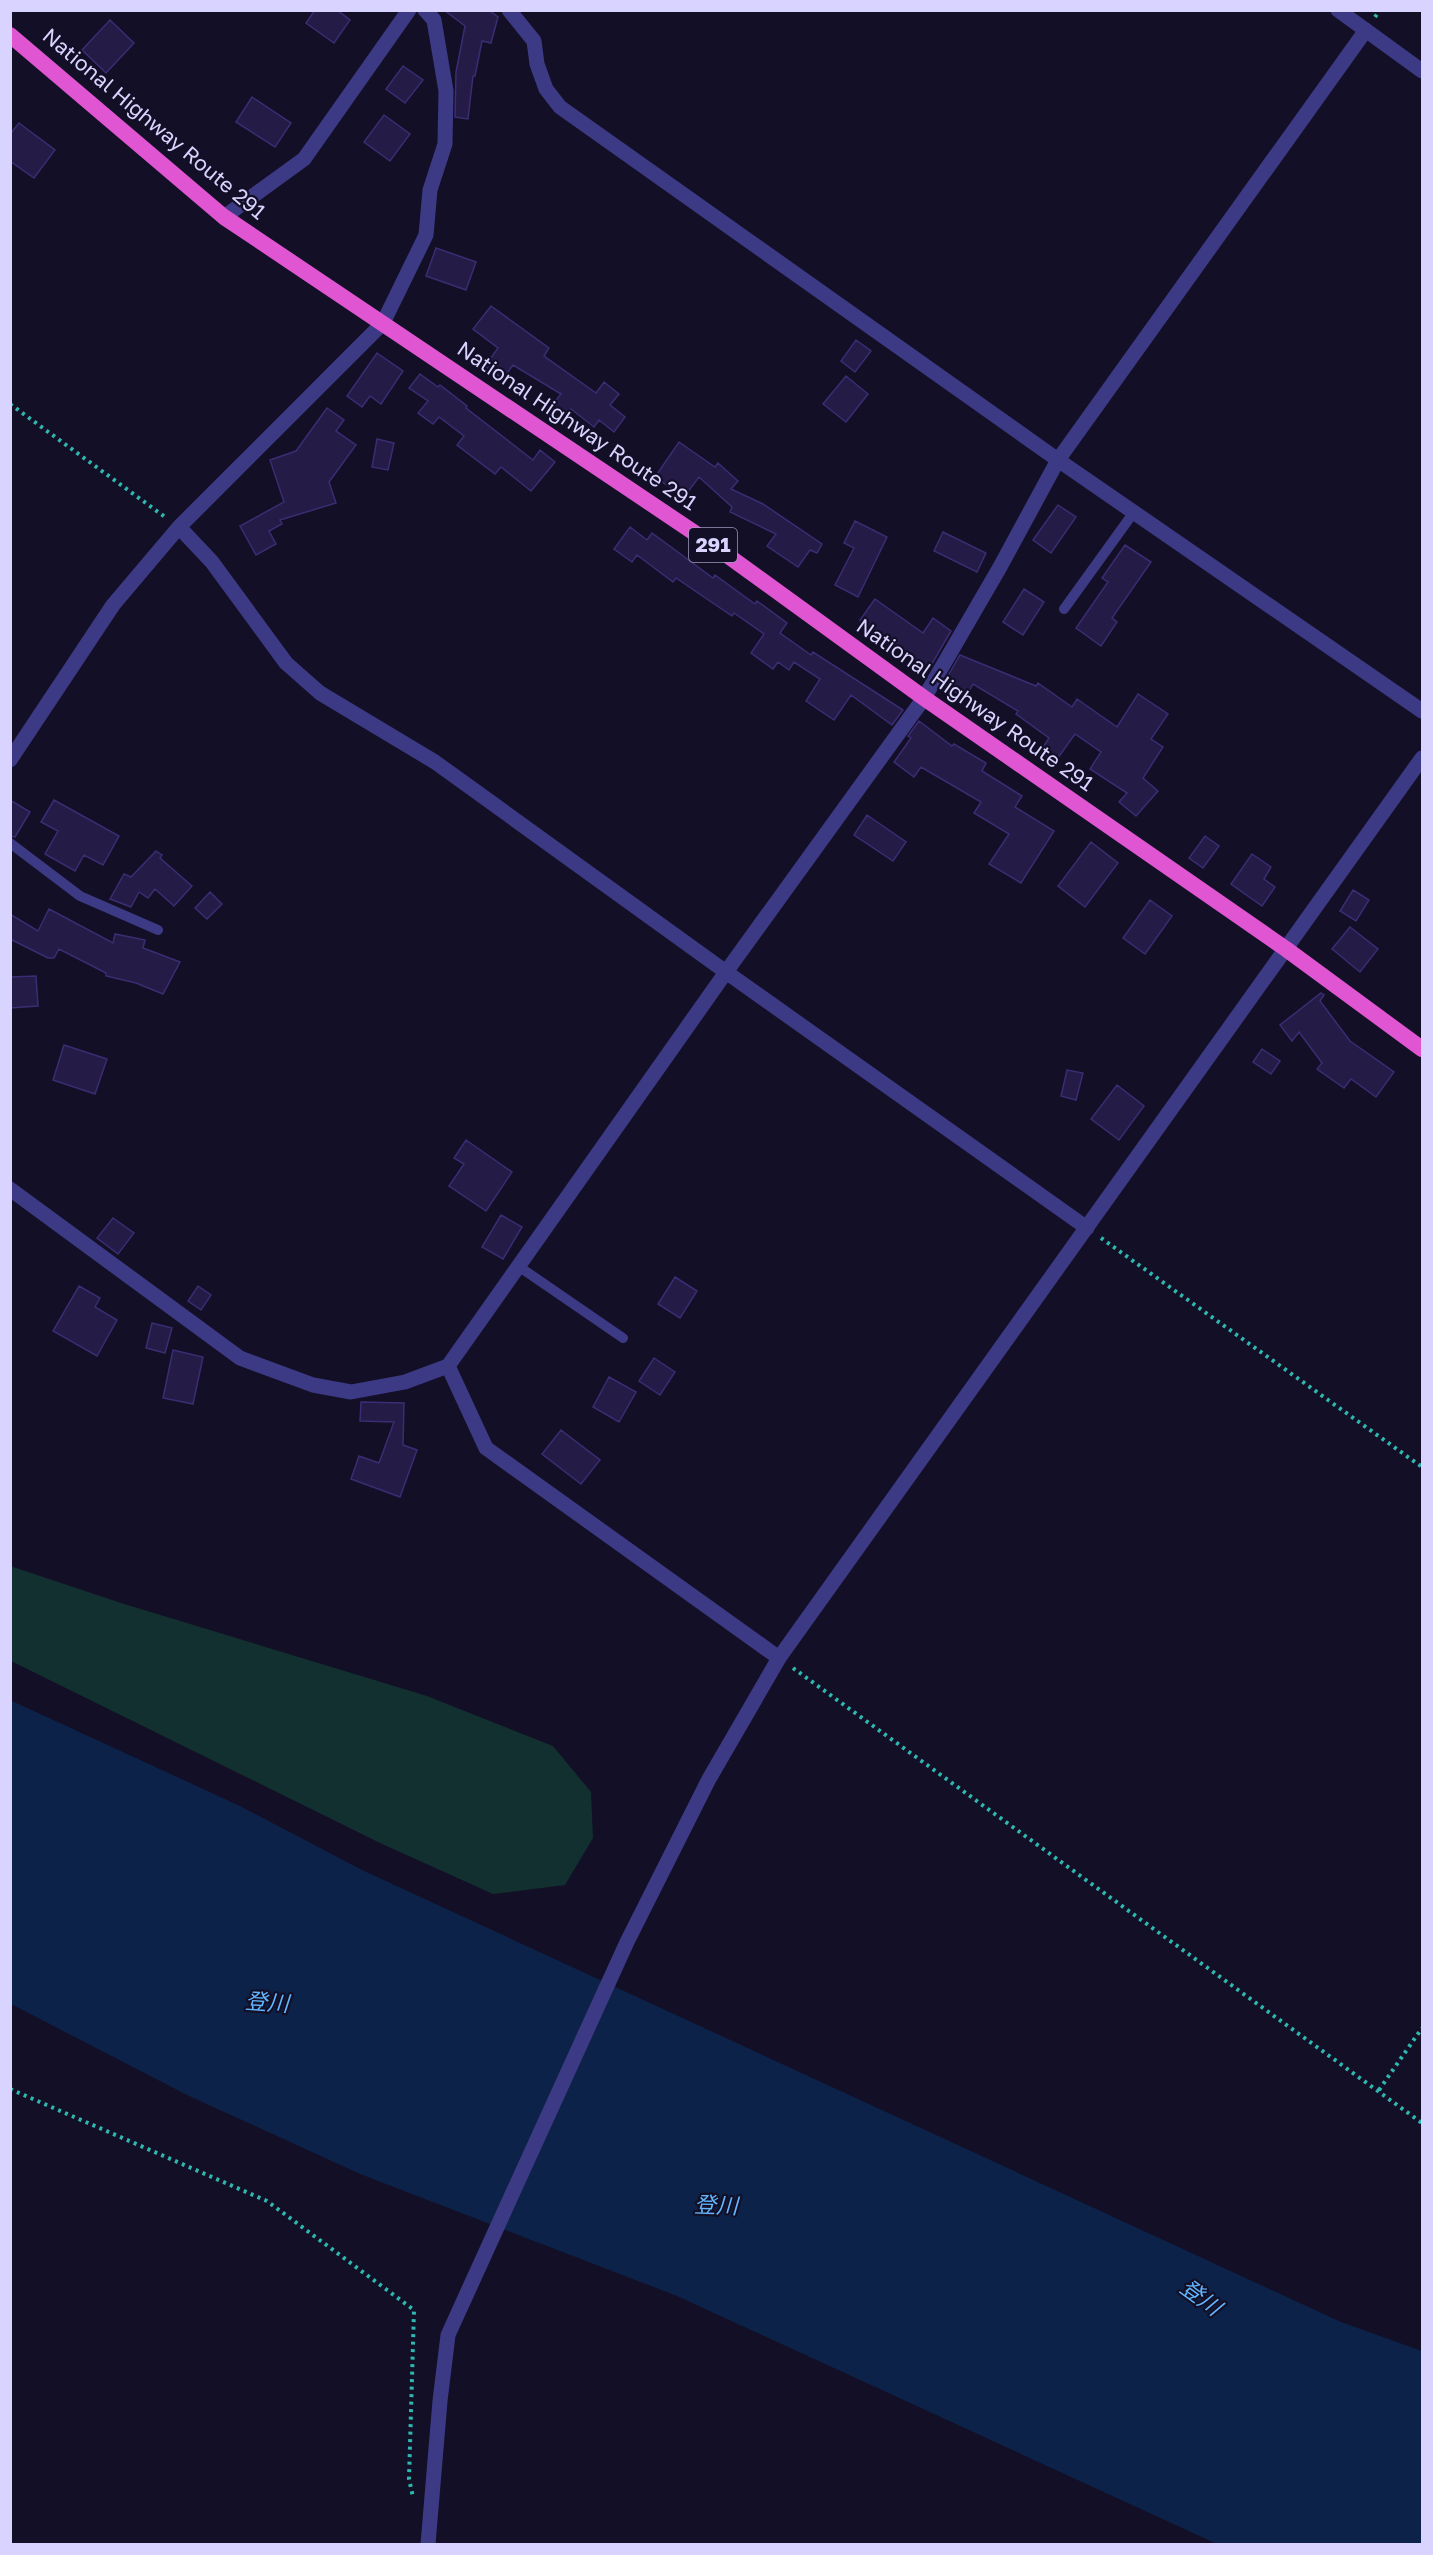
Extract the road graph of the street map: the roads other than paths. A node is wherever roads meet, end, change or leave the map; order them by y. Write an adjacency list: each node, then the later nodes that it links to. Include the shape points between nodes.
1 (409, 10): 8 (street, via 304,159)
2 (425, 10): 9 (street, via 434,20 446,91 445,144 430,190 426,236)
3 (509, 10): 10 (street, via 534,41 546,89 561,107)
4 (1338, 10): 5 (street)
5 (1366, 30): 7 (street); 10 (street)
6 (10, 35): 8 (highway, National Highway Route 291 / 291)
7 (1422, 71)
8 (224, 217): 9 (highway, National Highway Route 291 / 291)
9 (383, 323): 12 (street); 14 (highway, National Highway Route 291 / 291, via 720,550)
10 (1058, 460): 11 (street); 14 (street)
11 (1134, 512): 13 (lane); 15 (street)
12 (179, 526): 17 (street, via 113,605); 21 (street, via 212,562 286,663 320,693 435,762)
13 (1064, 609)
14 (924, 698): 20 (highway, National Highway Route 291 / 291); 21 (street)
15 (1422, 711)
16 (1422, 758): 20 (street)
17 (10, 760)
18 (10, 843): 19 (lane, via 80,896)
19 (158, 930)
20 (1286, 949): 22 (highway, National Highway Route 291 / 291); 24 (street)
21 (726, 972): 24 (street); 25 (street)
22 (1422, 1049)
23 (10, 1189): 27 (street, via 240,1358 313,1385 351,1392 405,1382)
24 (1087, 1228): 28 (street)
25 (518, 1266): 26 (lane); 27 (street)
26 (623, 1338)
27 (448, 1366): 28 (street, via 486,1448)
28 (779, 1658): 29 (street, via 709,1779 627,1942 448,2335)
29 (428, 2544)

